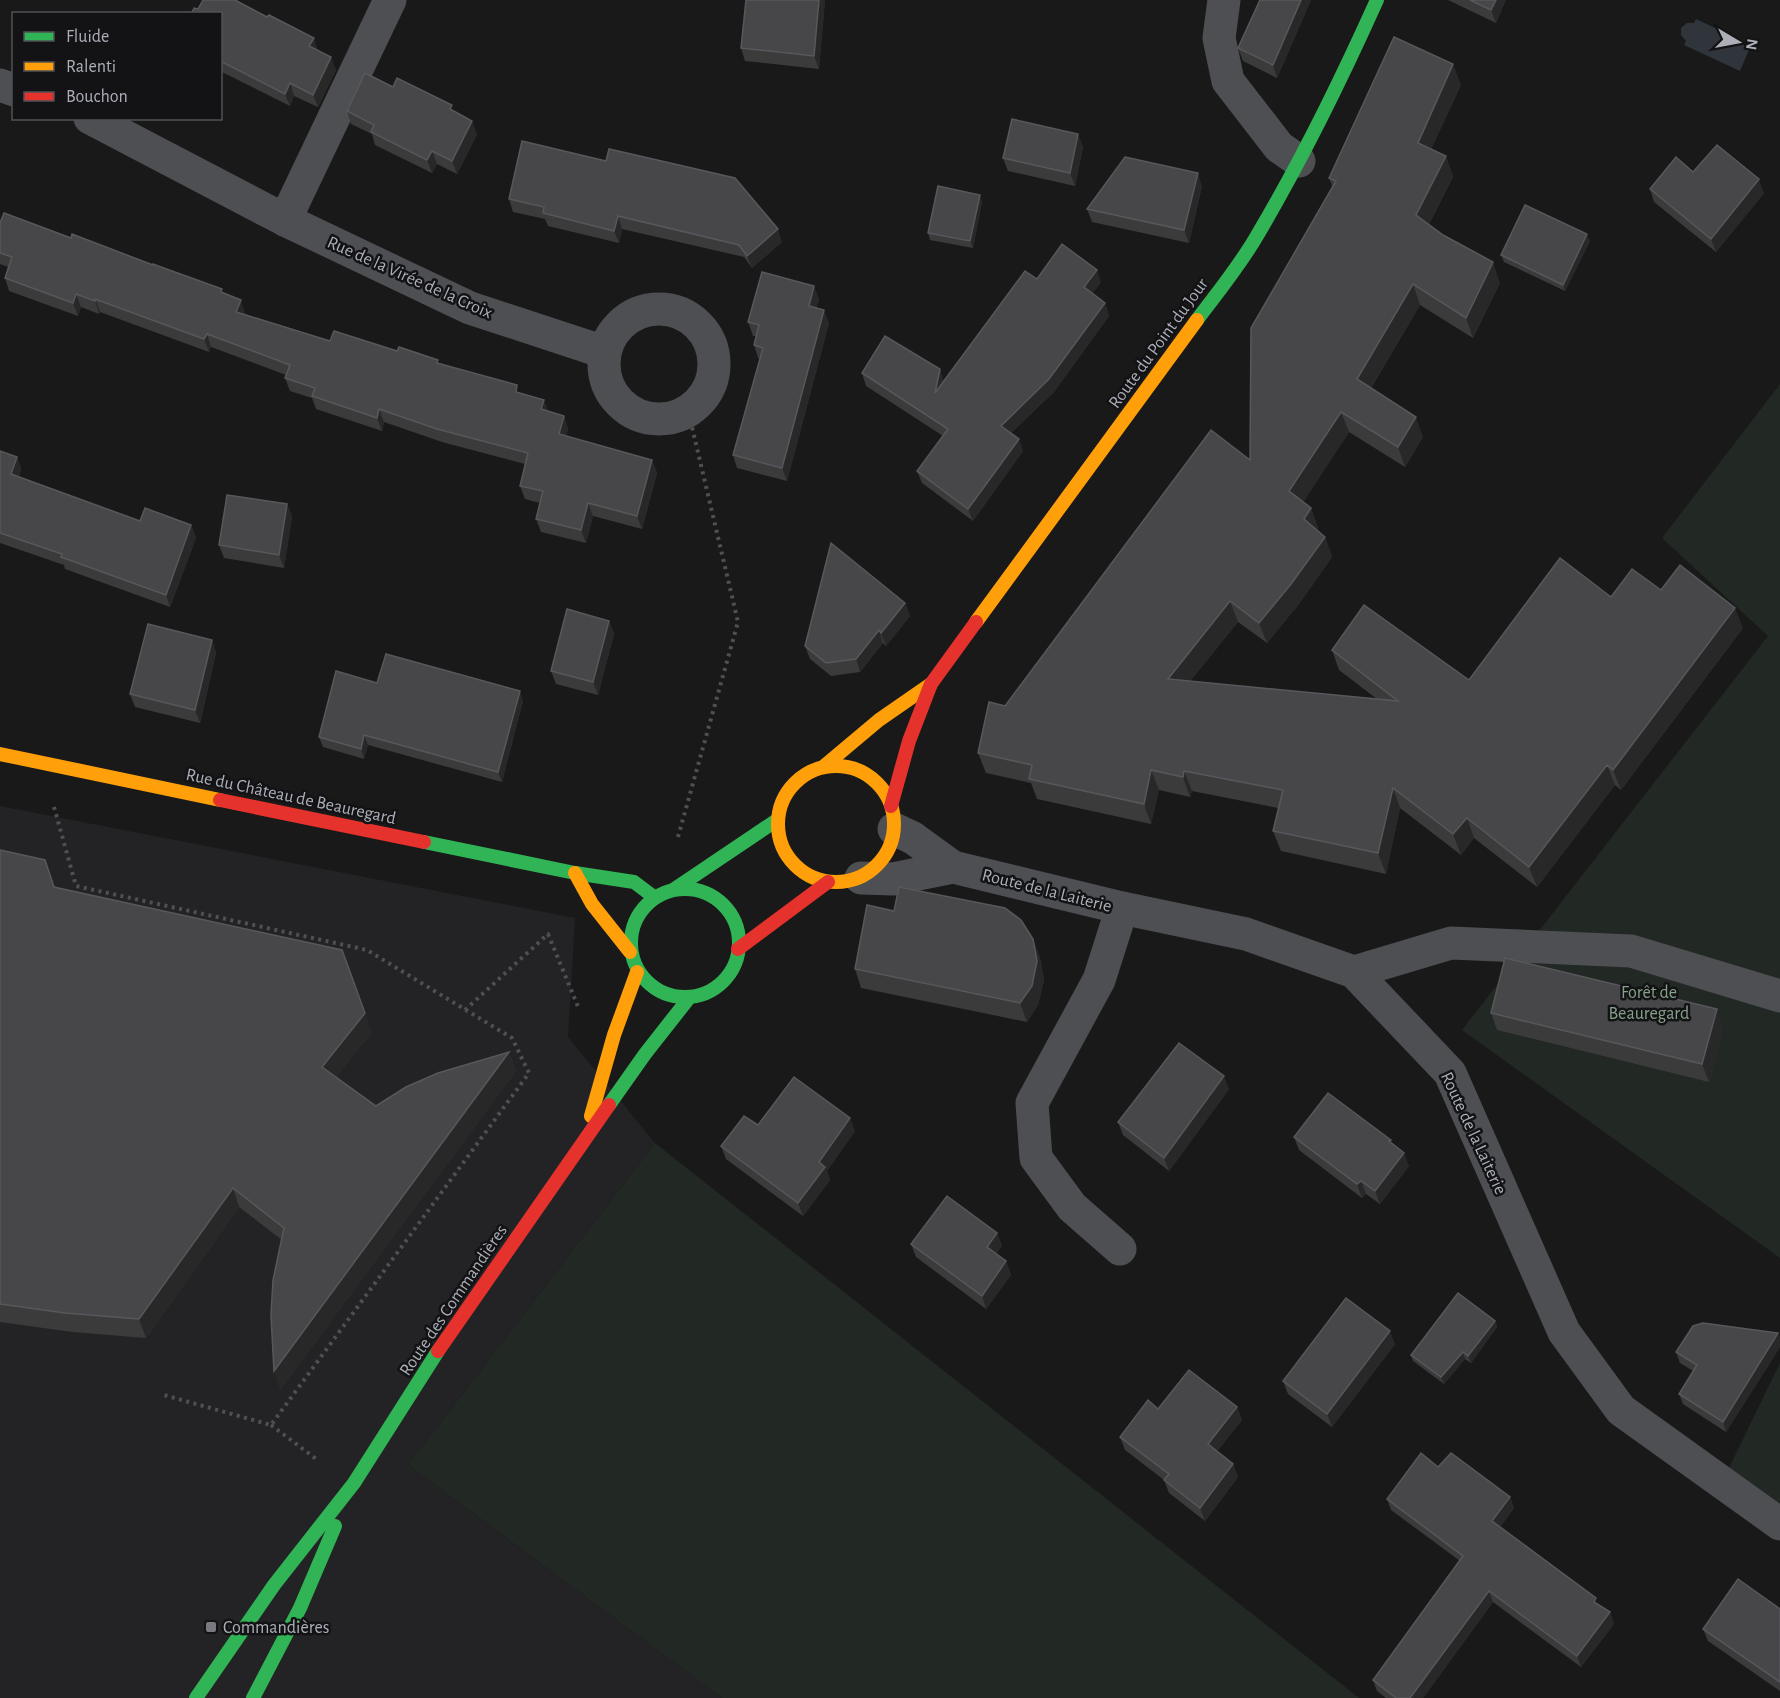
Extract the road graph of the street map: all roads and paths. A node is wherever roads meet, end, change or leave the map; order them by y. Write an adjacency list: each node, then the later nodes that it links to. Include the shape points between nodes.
1 (390, 0): 6 (street)
2 (1224, 0): 5 (street, via 1219,38 1228,81 1279,147)
3 (1377, 0): 5 (main road, Route du Point du Jour)
4 (94, 120): 6 (street, Rue de la Virée de la Croix)
5 (1299, 160): 9 (main road, Route du Point du Jour, via 1257,236)
6 (285, 220): 7 (street, Rue de la Virée de la Croix, via 470,308)
7 (604, 352): 8 (street, via 609,388 635,414 653,419); 8 (street, via 617,328 639,312 657,308 691,318 711,347 714,365 710,383)
8 (688, 411): 19 (path, via 738,622)
9 (931, 684): 12 (main road, Route du Point du Jour, via 879,720); 13 (main road, Route du Point du Jour, via 909,741)
10 (0, 754): 11 (main road, Rue du Château de Beauregard)
11 (41, 763): 16 (main road, Rue du Château de Beauregard); 28 (path, via 76,886 366,950)
12 (823, 767): 13 (main road, via 844,766 864,773 881,787); 14 (main road, via 791,786)
13 (893, 817): 15 (street, Route de la Laiterie, via 913,838); 17 (main road, via 889,849 877,866)
14 (777, 820): 18 (main road, via 780,842 790,861 807,875); 19 (main road)
15 (953, 867): 17 (street, Route de la Laiterie, via 893,879); 20 (street, Route de la Laiterie)
16 (575, 873): 19 (main road, Rue du Château de Beauregard, via 634,882); 23 (main road, via 592,904)
17 (861, 878): 18 (main road)
18 (828, 882): 22 (main road)
19 (663, 893): 22 (main road, via 693,889 712,896 728,910 736,928); 23 (main road, via 639,912 631,931)
20 (1122, 908): 25 (street, Route de la Laiterie, via 1246,934); 30 (street, via 1099,980 1032,1103 1036,1158 1072,1207)
21 (548, 934): 28 (path)
22 (738, 949): 27 (main road, Route des Commandières, via 734,967 723,982 707,993)
23 (630, 952): 24 (main road)
24 (637, 972): 27 (main road, via 651,987 669,996); 29 (main road, Route des Commandières, via 614,1035)
25 (1354, 972): 26 (street, via 1450,943 1630,951); 35 (street, Route de la Laiterie, via 1450,1073 1564,1332 1620,1410)
26 (1780, 996)
27 (689, 998): 29 (main road, Route des Commandières)
28 (465, 1010): 32 (path, via 512,1038 529,1073)
29 (585, 1138): 34 (main road, Route des Commandières, via 438,1351)
30 (1120, 1249)
31 (164, 1395): 32 (path)
32 (271, 1425): 33 (path)
33 (325, 1465)
34 (354, 1483): 36 (main road, Route des Commandières, via 274,1585); 37 (main road, Route des Commandières, via 300,1608)
35 (1780, 1524)
36 (196, 1698)
37 (254, 1698)

